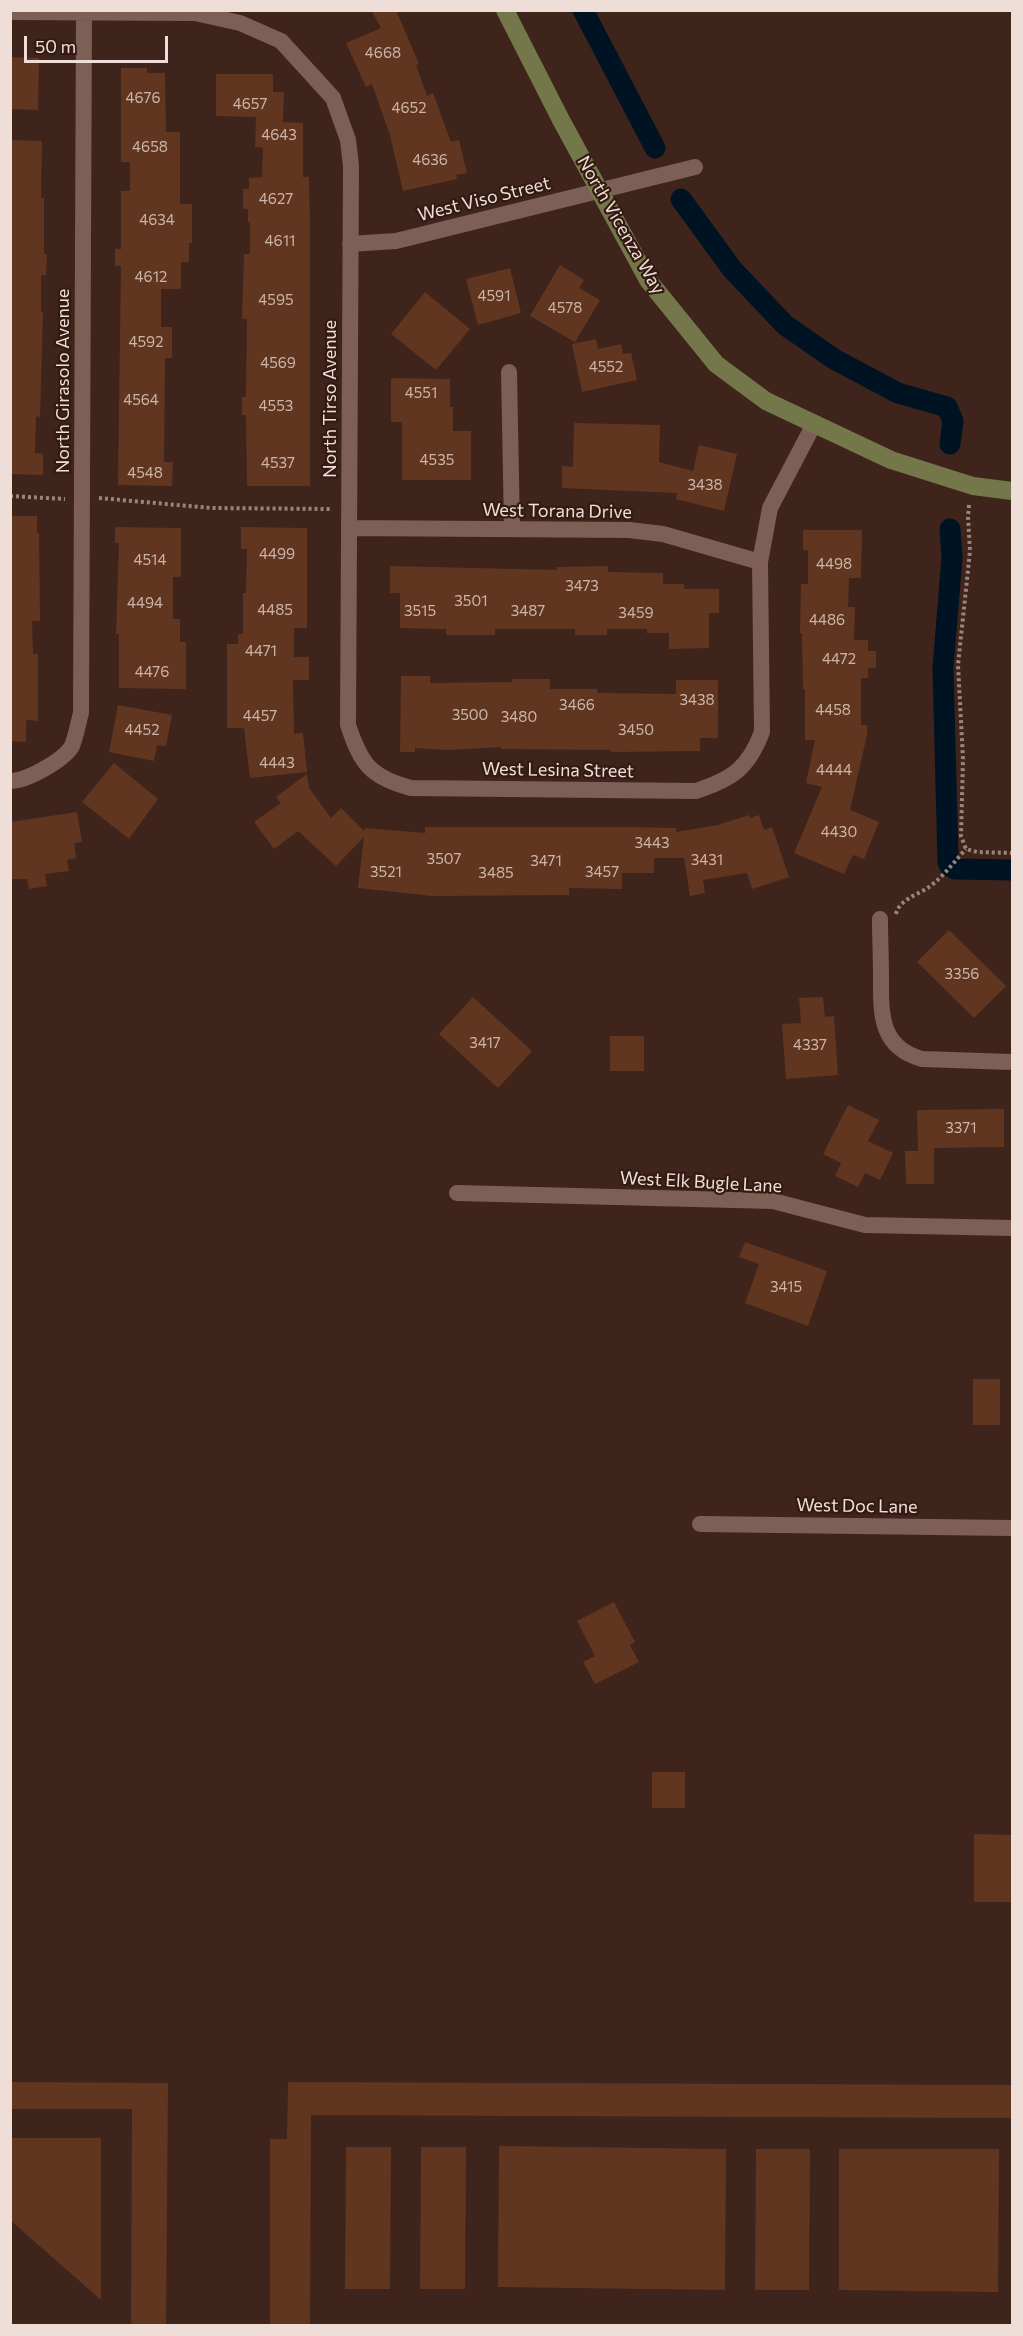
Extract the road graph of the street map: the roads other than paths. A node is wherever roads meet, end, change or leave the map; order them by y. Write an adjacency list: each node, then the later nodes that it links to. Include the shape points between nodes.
1 (505, 10): 5 (street, North Vicenza Way)
2 (10, 12): 3 (street)
3 (84, 13): 6 (street, North Tirso Avenue, via 195,13 240,23 280,41 333,98 348,140); 14 (street, North Girasolo Avenue, via 81,713 71,748 42,771)
4 (695, 167): 5 (street, West Viso Street)
5 (599, 190): 6 (street, West Viso Street, via 396,241); 8 (street, North Vicenza Way, via 648,280 716,364 766,401)
6 (350, 244): 10 (street, North Tirso Avenue)
7 (509, 372): 11 (street)
8 (814, 424): 9 (street, North Vicenza Way, via 891,460 973,486); 12 (street, via 770,508)
9 (1012, 491)
10 (349, 528): 11 (street, West Torana Drive); 13 (street, North Tirso Avenue, via 348,725 357,752)
11 (512, 529): 12 (street, West Torana Drive, via 663,534)
12 (760, 562): 13 (street, West Lesina Street, via 762,732 754,753 740,770 722,782 696,791 411,788)
13 (375, 773)
14 (10, 781)
15 (888, 917): 16 (street, via 881,1013 895,1046 922,1059)
16 (1012, 1062)
17 (457, 1193): 18 (street, West Elk Bugle Lane, via 773,1201 866,1225)
18 (1012, 1228)
19 (700, 1524): 20 (street, West Doc Lane)
20 (1012, 1527)

